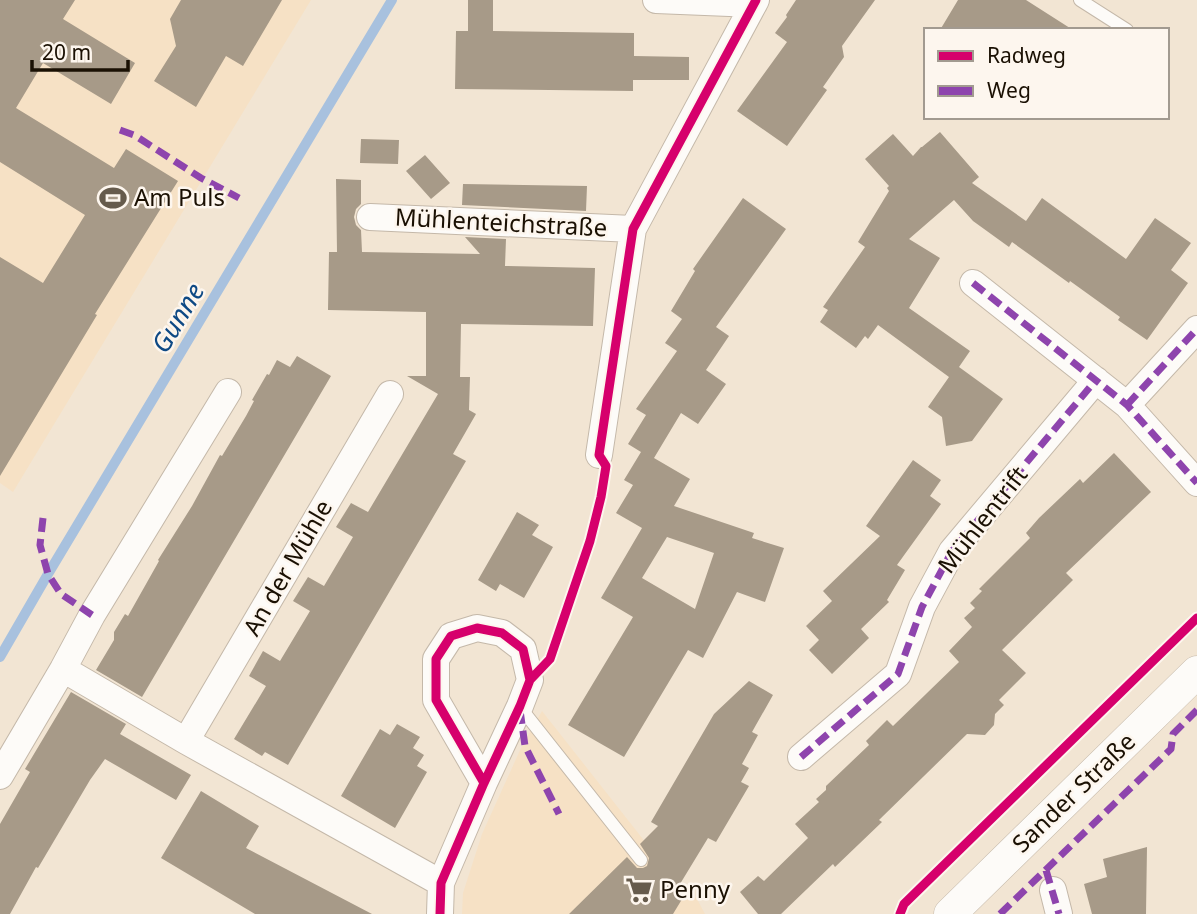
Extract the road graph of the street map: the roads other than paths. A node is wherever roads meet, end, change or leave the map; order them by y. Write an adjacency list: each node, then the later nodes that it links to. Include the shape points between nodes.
1 (656, 0): 3 (street, Mühlenteichstraße)
2 (1080, 0): 4 (lane)
3 (755, 2): 6 (street, Mühlenteichstraße)
4 (1124, 28)
5 (370, 217): 6 (street, Mühlenteichstraße)
6 (633, 229): 13 (street, Mühlenteichstraße)
7 (973, 283): 9 (street)
8 (1197, 329): 12 (street)
9 (1096, 380): 12 (street); 19 (street, Mühlentrift, via 952,551 922,607 898,674)
10 (228, 392): 15 (street)
11 (390, 394): 18 (street, An der Mühle)
12 (1127, 405): 14 (street)
13 (599, 455)
14 (1197, 483)
15 (63, 669): 18 (street); 20 (street)
16 (1197, 672): 25 (street, Sander Straße)
17 (520, 706): 21 (street); 21 (street, via 530,680 523,649 502,633 477,628 451,636 436,659 436,700); 22 (lane)
18 (186, 741): 23 (street)
19 (801, 757)
20 (0, 776)
21 (484, 783): 23 (street)
22 (640, 860)
23 (441, 883): 24 (street)
24 (440, 914)
25 (950, 914)

